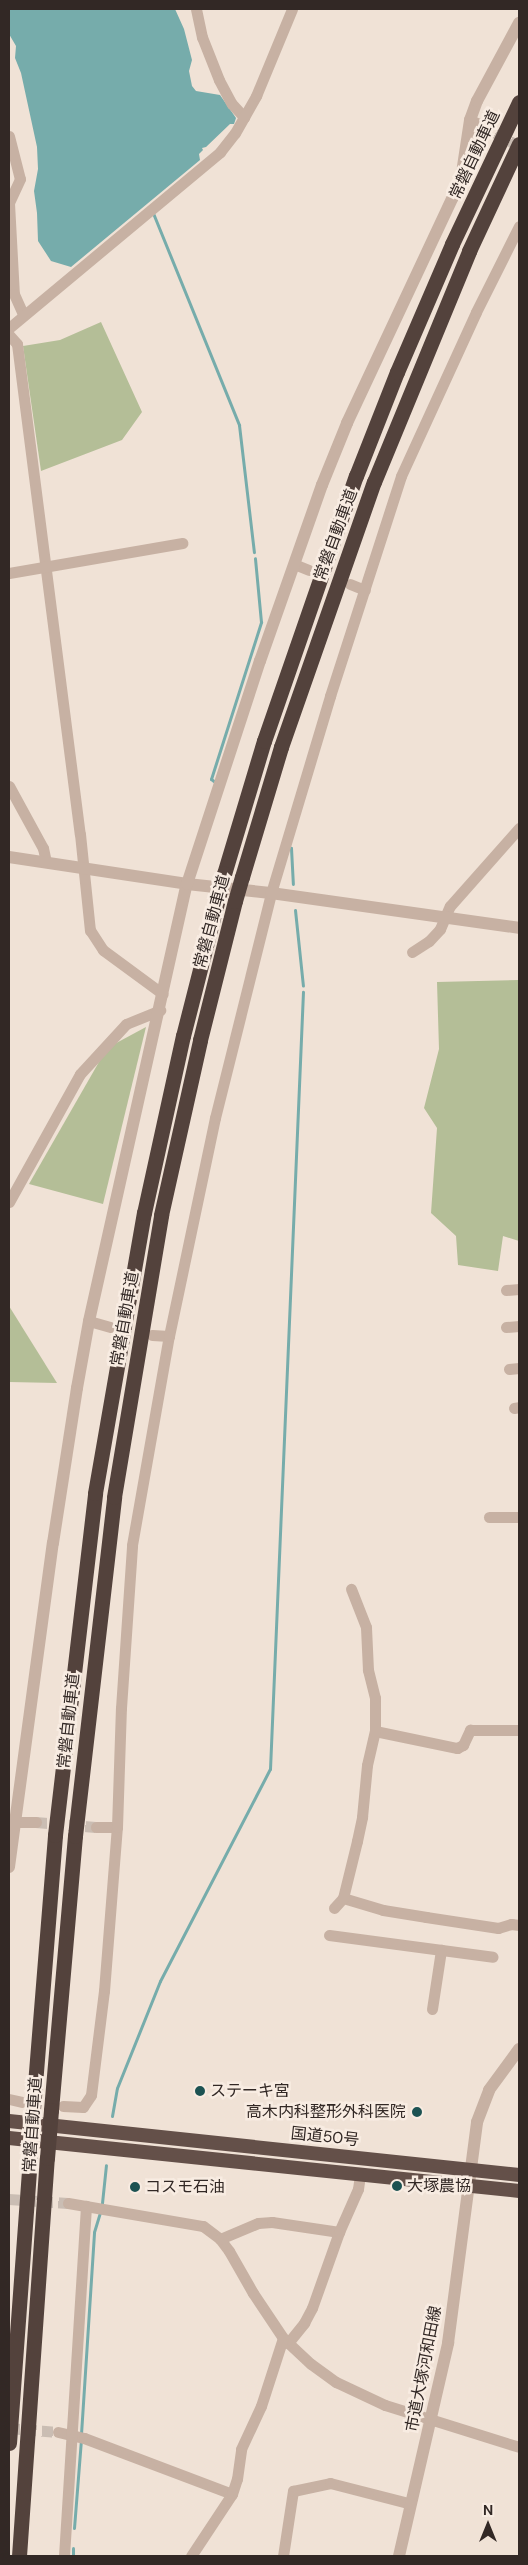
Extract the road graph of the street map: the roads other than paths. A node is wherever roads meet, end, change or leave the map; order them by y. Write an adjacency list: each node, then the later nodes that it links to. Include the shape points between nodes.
1 (196, 9): 5 (street, via 202,37 219,80)
2 (292, 9): 5 (street)
3 (519, 23): 13 (street, via 477,101 475,123 453,197 347,423)
4 (519, 102): 59 (highway, 常磐自動車道, bridge, via 452,244 356,476 267,732 224,874 183,1036 144,1213 95,1493 56,1825)
5 (244, 118): 9 (street, via 220,152 204,167)
6 (9, 136): 9 (street, via 20,179 9,203)
7 (519, 144): 60 (highway, 常磐自動車道, bridge, via 469,252 374,482 281,747 235,901 200,1040 161,1215 114,1497 75,1836)
8 (519, 226): 18 (street, via 402,476)
9 (17, 309): 10 (street)
10 (9, 328)
11 (9, 335): 14 (street, via 17,344)
12 (182, 543): 14 (street)
13 (294, 564): 15 (street); 24 (street)
14 (46, 568): 16 (street); 23 (street)
15 (309, 570)
16 (9, 573)
17 (350, 584): 18 (street)
18 (365, 590): 25 (street)
19 (9, 786): 22 (street, via 44,848)
20 (519, 828): 26 (street, via 450,906)
21 (9, 857): 22 (street)
22 (46, 862): 23 (street)
23 (83, 868): 24 (street); 29 (street, via 90,930 103,950)
24 (186, 884): 25 (street); 29 (street)
25 (271, 893): 26 (street); 39 (street, via 215,1118)
26 (446, 918): 27 (street); 28 (street, via 429,941)
27 (519, 928)
28 (412, 952)
29 (163, 994): 30 (street)
30 (160, 1010): 31 (street, via 126,1024 80,1074); 34 (street)
31 (9, 1202)
32 (519, 1289): 33 (street)
33 (506, 1290)
34 (89, 1321): 37 (street); 45 (street)
35 (506, 1326): 36 (street)
36 (519, 1326)
37 (110, 1327)
38 (152, 1335): 39 (street)
39 (169, 1336): 48 (street, via 132,1545)
40 (489, 1517): 41 (street)
41 (519, 1517)
42 (351, 1590): 44 (street, via 366,1627 368,1670 375,1698)
43 (519, 1730): 44 (street, via 470,1730 458,1748)
44 (375, 1731): 50 (street, via 367,1765 362,1817)
45 (11, 1822): 46 (street); 49 (street)
46 (36, 1822)
47 (96, 1827): 48 (street)
48 (117, 1827): 60 (street, via 104,1991 91,2095 83,2107)
49 (9, 1866)
50 (343, 1898): 51 (street); 52 (street, via 383,1910 426,1917 498,1928)
51 (334, 1908)
52 (519, 1925)
53 (329, 1935): 54 (street)
54 (441, 1950): 55 (street); 56 (street)
55 (493, 1957)
56 (432, 2009)
57 (519, 2049): 63 (street, 市道大塚河和田線, via 486,2096 474,2137)
58 (9, 2099): 59 (street)
59 (28, 2105): 73 (highway, 常磐自動車道, bridge, via 30,2156)
60 (57, 2108): 82 (highway, 常磐自動車道, bridge, via 47,2158)
61 (9, 2121): 63 (highway, 国道50号)
62 (9, 2138): 64 (highway, 国道50号)
63 (470, 2170): 65 (highway, 国道50号); 66 (street, 市道大塚河和田線)
64 (360, 2175): 66 (highway, 国道50号); 70 (street, via 358,2189)
65 (519, 2175)
66 (468, 2186): 67 (highway, 国道50号); 75 (street, 市道大塚河和田線, via 454,2306)
67 (519, 2191)
68 (68, 2203): 69 (street)
69 (86, 2206): 71 (street, via 196,2223); 77 (street)
70 (338, 2232): 71 (street, via 272,2222 258,2223); 72 (street, via 312,2308 304,2323)
71 (220, 2239): 72 (street)
72 (285, 2341): 75 (street, via 336,2382 385,2405); 80 (street, via 241,2449)
73 (14, 2375): 74 (highway); 78 (highway, 常磐自動車道)
74 (9, 2421)
75 (431, 2421): 79 (street); 86 (street, 市道大塚河和田線)
76 (58, 2432): 77 (street)
77 (71, 2434): 80 (street); 83 (street)
78 (9, 2443)
79 (519, 2447)
80 (232, 2494): 84 (street)
81 (408, 2503): 85 (street, via 330,2484 293,2491)
82 (19, 2556)
83 (64, 2556)
84 (191, 2556)
85 (283, 2556)
86 (399, 2556)

